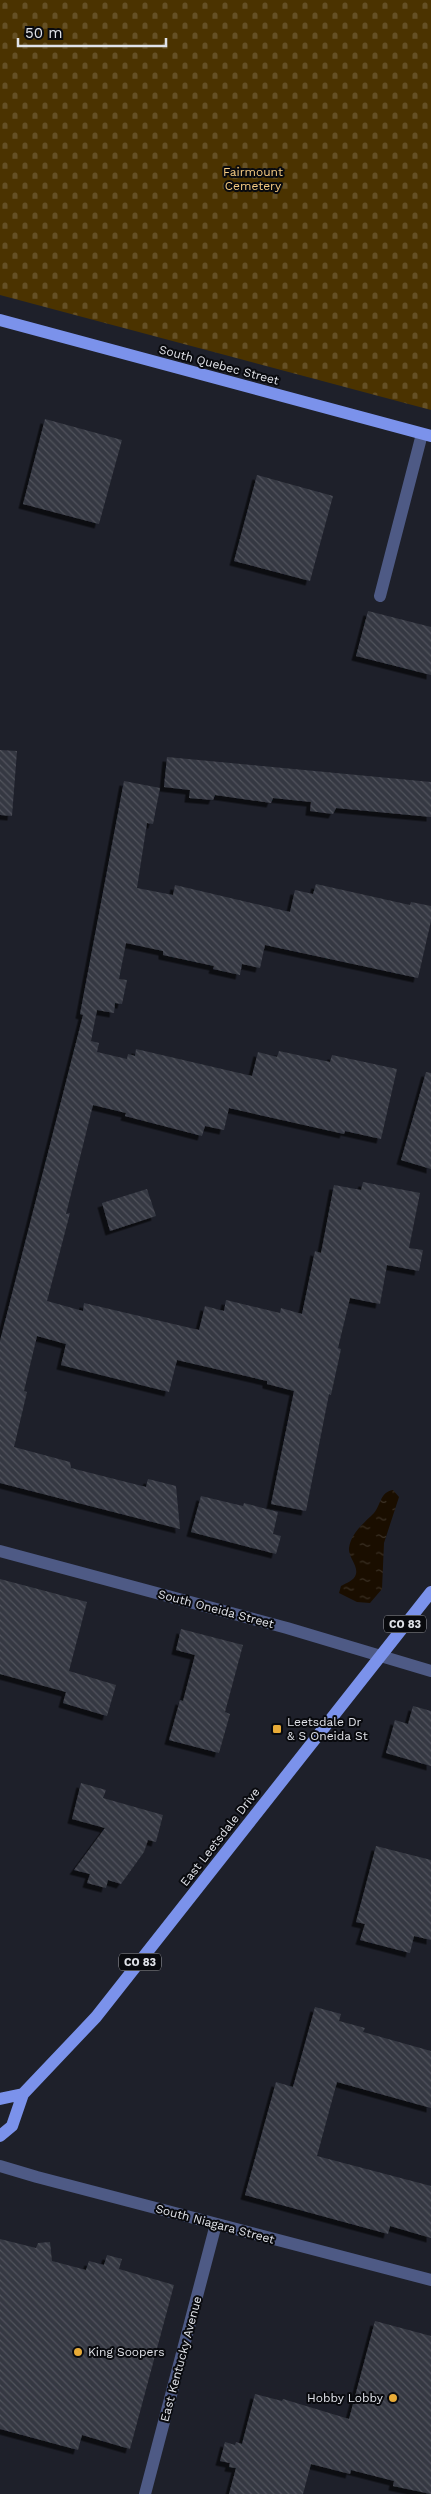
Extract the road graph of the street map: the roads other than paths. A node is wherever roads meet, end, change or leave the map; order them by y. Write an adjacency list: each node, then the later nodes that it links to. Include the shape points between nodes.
1 (0, 320): 2 (main road, South Quebec Street)
2 (426, 435): 3 (street)
3 (380, 596)
4 (0, 1551): 6 (street, South Oneida Street)
5 (431, 1592): 6 (main road, East Leetsdale Drive / CO 83)
6 (380, 1656): 7 (street, South Oneida Street); 8 (main road, East Leetsdale Drive / CO 83, via 96,2017)
7 (431, 1671)
8 (23, 2094): 9 (main road); 10 (main road, East Leetsdale Drive / CO 83, via 12,2126)
9 (0, 2099)
10 (0, 2136)
11 (0, 2166): 12 (street, South Niagara Street)
12 (216, 2224): 13 (street, South Niagara Street); 14 (street, East Kentucky Avenue)
13 (431, 2280)
14 (145, 2494)

